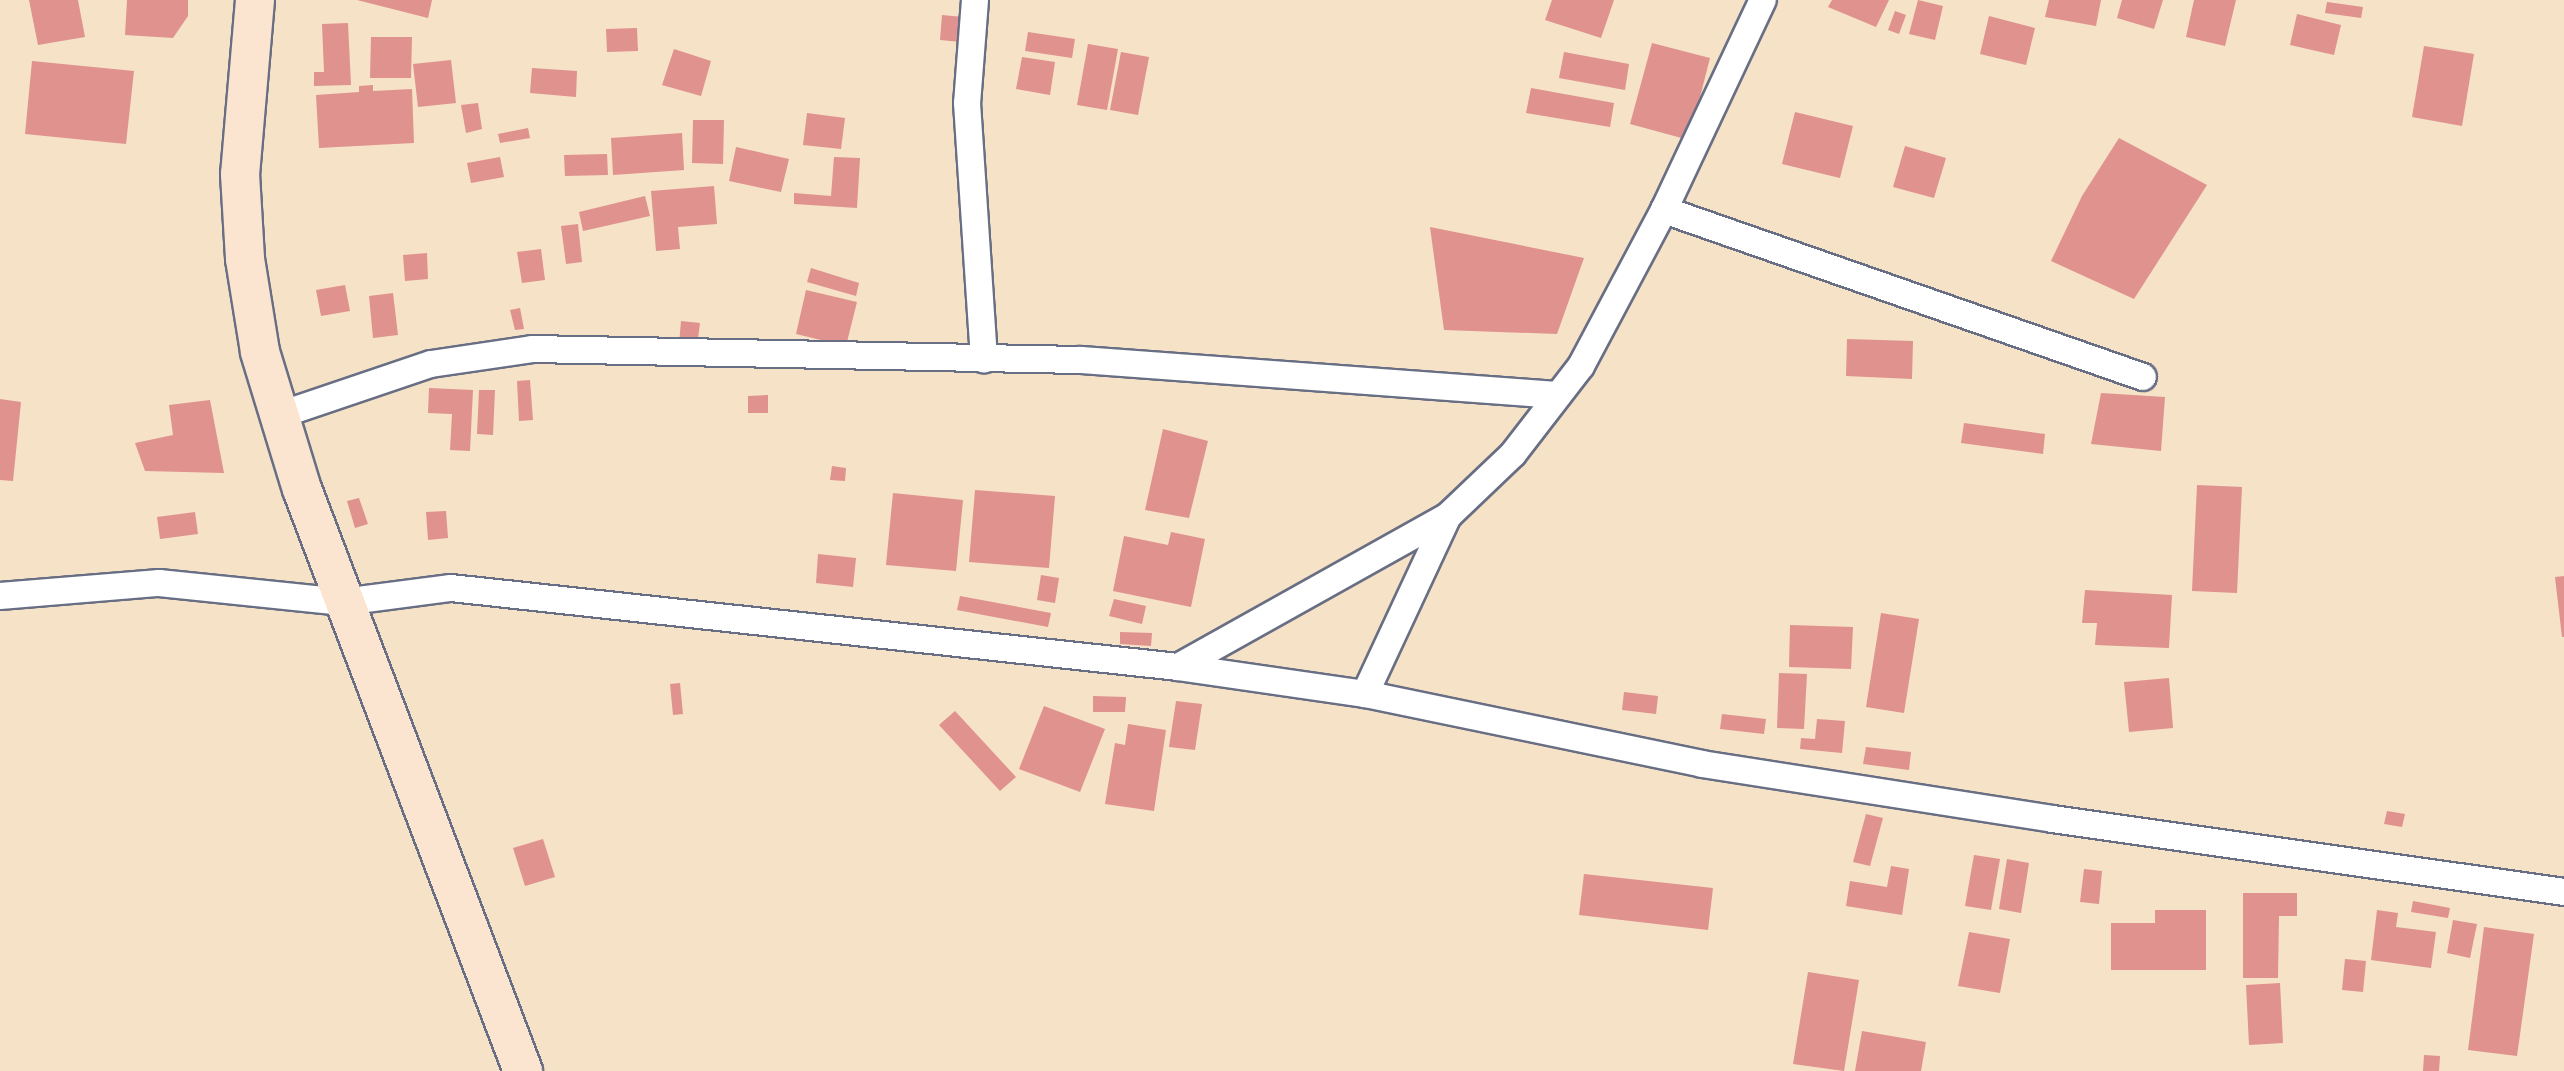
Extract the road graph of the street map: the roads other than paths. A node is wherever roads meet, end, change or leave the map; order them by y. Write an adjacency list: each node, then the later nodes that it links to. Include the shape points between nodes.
1 (255, 0): 8 (main road, via 240,174 245,259 260,352)
2 (975, 0): 5 (street, via 968,103)
3 (1763, 0): 4 (street)
4 (1664, 210): 6 (street); 7 (street, via 1581,366)
5 (984, 359): 7 (street, via 1081,360); 8 (street, via 504,349 431,364)
6 (2143, 377)
7 (1558, 396): 9 (street, via 1513,454)
8 (280, 415): 11 (main road)
9 (1448, 516): 12 (street); 13 (street)
10 (0, 596): 11 (street, via 159,583)
11 (343, 602): 12 (street, via 451,588); 15 (main road)
12 (1178, 667): 13 (street)
13 (1366, 694): 14 (street, via 1702,764)
14 (2564, 891)
15 (523, 1071)

